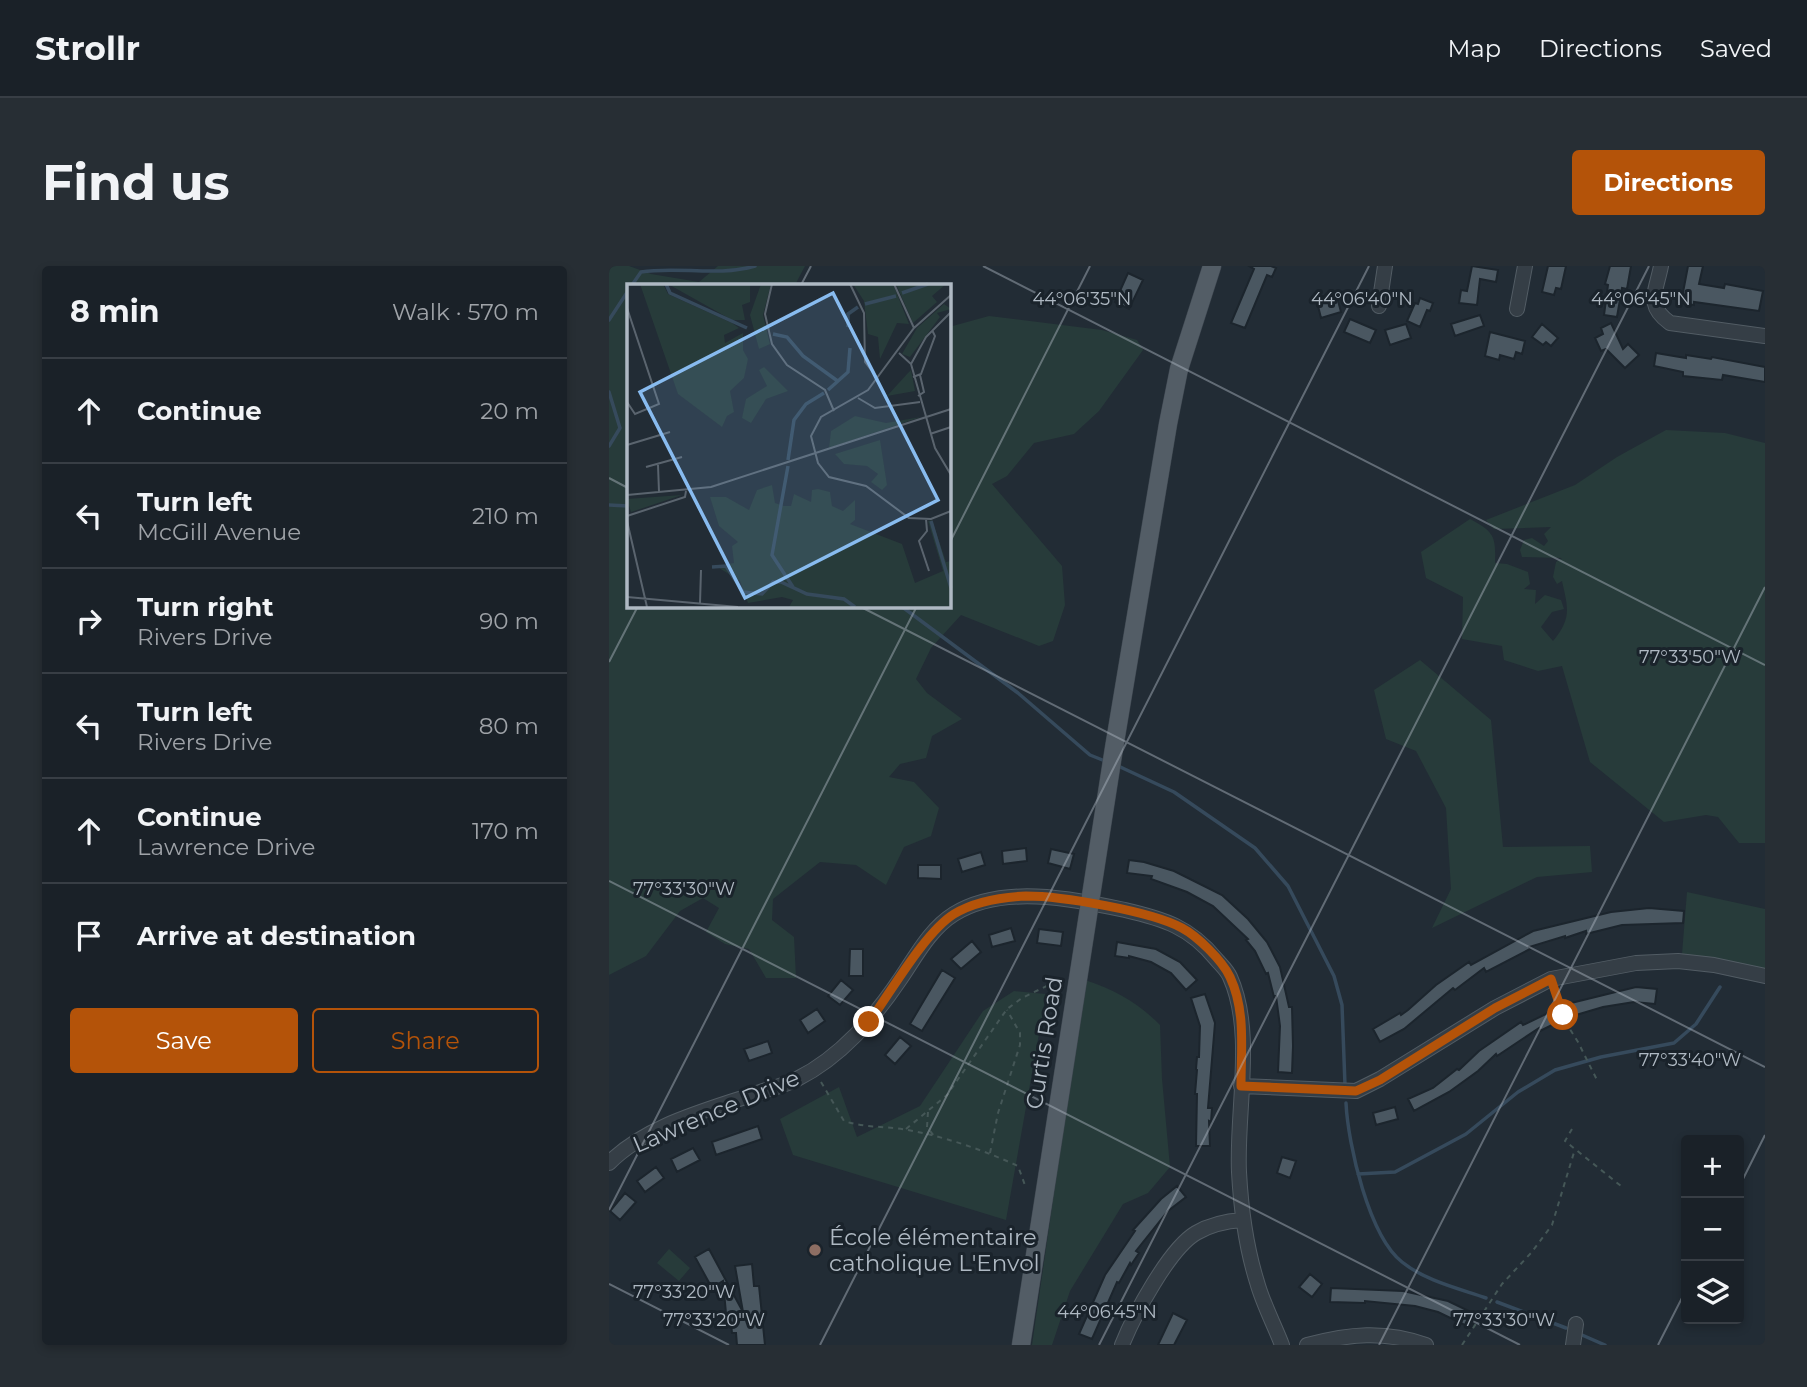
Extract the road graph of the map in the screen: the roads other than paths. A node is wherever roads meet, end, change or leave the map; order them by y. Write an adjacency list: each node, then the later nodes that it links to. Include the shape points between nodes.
1 (1213, 266): 8 (main road, Curtis Road, via 1179,369)
2 (1385, 266): 5 (street)
3 (1525, 266): 6 (street)
4 (1661, 266): 7 (street, via 1655,310 1670,323)
5 (1379, 306)
6 (1517, 309)
7 (1765, 337)
8 (1090, 904): 10 (street, Lawrence Drive, via 1155,917 1182,928 1205,945 1229,975 1241,1011); 11 (street, Lawrence Drive, via 1024,896 956,913 925,943 869,1022 814,1069 797,1080 649,1134); 14 (main road, Curtis Road)
9 (1765, 976): 10 (street, via 1678,961 1636,963 1551,979 1356,1091)
10 (1241, 1086): 12 (street, Lawrence Drive)
11 (609, 1163)
12 (1243, 1220): 15 (street, via 1221,1222 1179,1246); 16 (street, Lawrence Drive, via 1257,1283)
13 (1576, 1324): 19 (street)
14 (1021, 1345)
15 (1122, 1345)
16 (1282, 1345)
17 (1307, 1345): 18 (street, via 1334,1338 1388,1335)
18 (1426, 1345)
19 (1573, 1345)

